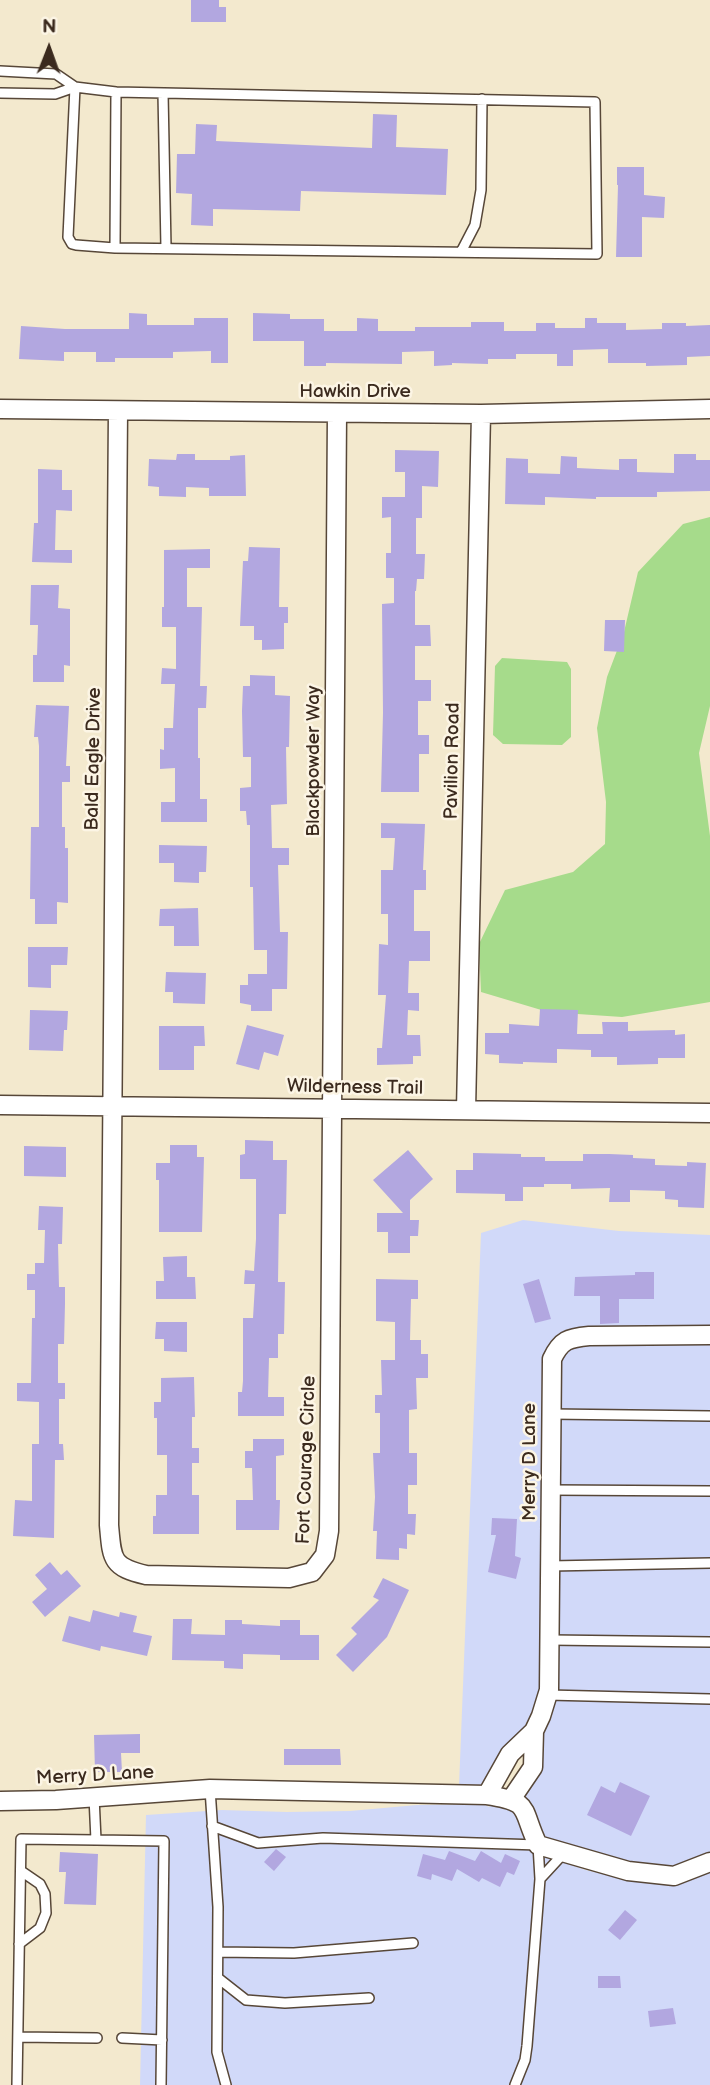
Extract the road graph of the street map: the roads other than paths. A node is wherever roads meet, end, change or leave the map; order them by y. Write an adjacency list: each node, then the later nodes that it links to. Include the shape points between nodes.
1 (0, 71): 2 (lane, via 56,74)
2 (75, 87): 3 (lane); 4 (lane, via 55,94); 7 (lane, via 68,237 76,245)
3 (116, 92): 5 (lane); 7 (lane)
4 (0, 93)
5 (163, 93): 6 (lane); 8 (lane)
6 (482, 99): 9 (lane, via 481,190 475,225); 9 (lane, via 595,102 597,254)
7 (115, 248): 8 (lane)
8 (166, 248): 9 (lane)
9 (461, 252)
10 (0, 409): 12 (street, Hawkin Drive)
11 (710, 409): 14 (street, Hawkin Drive)
12 (118, 411): 13 (street, Hawkin Drive); 16 (street, Bald Eagle Drive)
13 (337, 414): 14 (street, Hawkin Drive); 17 (street, Blackpowder Way)
14 (481, 414): 18 (street, Pavilion Road)
15 (0, 1105): 16 (street, Wilderness Trail)
16 (111, 1107): 17 (street, Wilderness Trail); 17 (street, Fort Courage Circle, via 112,1554 124,1570 146,1575 289,1578 312,1572 325,1555 329,1531)
17 (332, 1108): 18 (street, Wilderness Trail)
18 (466, 1110): 19 (street, Wilderness Trail)
19 (710, 1113)
20 (710, 1335): 21 (street, Merry D Lane, via 571,1338 558,1346 552,1359)
21 (551, 1414): 22 (lane); 23 (street, Merry D Lane)
22 (710, 1416)
23 (551, 1490): 24 (lane); 26 (street, Merry D Lane)
24 (710, 1492)
25 (710, 1563): 26 (lane)
26 (550, 1566): 27 (street, Merry D Lane)
27 (550, 1640): 28 (lane); 29 (street, Merry D Lane)
28 (710, 1642)
29 (548, 1695): 30 (lane); 31 (street, Merry D Lane)
30 (710, 1699)
31 (534, 1731): 33 (street, Merry D Lane, via 510,1754); 35 (street, Merry D Lane, via 533,1767)
32 (210, 1789): 33 (street, Merry D Lane); 34 (street, Merry D Lane); 37 (lane)
33 (486, 1794): 35 (street, Merry D Lane)
34 (94, 1797): 36 (street, Merry D Lane); 38 (lane)
35 (512, 1798): 39 (street, via 526,1810)
36 (0, 1801)
37 (212, 1826): 39 (lane, via 258,1843 324,1838); 46 (lane)
38 (96, 1840): 42 (lane, via 21,1839); 52 (lane, via 164,1840)
39 (538, 1845): 40 (street); 43 (lane)
40 (565, 1853): 41 (street, via 628,1871 674,1876); 43 (lane)
41 (710, 1862)
42 (20, 1871): 45 (lane); 45 (lane, via 40,1884 46,1913 40,1928)
43 (540, 1879): 56 (lane, via 527,2046)
44 (414, 1942): 46 (lane, via 294,1953)
45 (19, 1944): 49 (lane)
46 (218, 1952): 47 (lane)
47 (218, 1978): 48 (lane, via 246,2000 285,2003); 55 (lane, via 217,2052)
48 (369, 1998)
49 (18, 2037): 50 (lane); 53 (lane)
50 (97, 2038)
51 (122, 2038): 52 (lane)
52 (162, 2040): 54 (lane)
53 (17, 2085)
54 (161, 2085)
55 (226, 2085)
56 (515, 2085)

